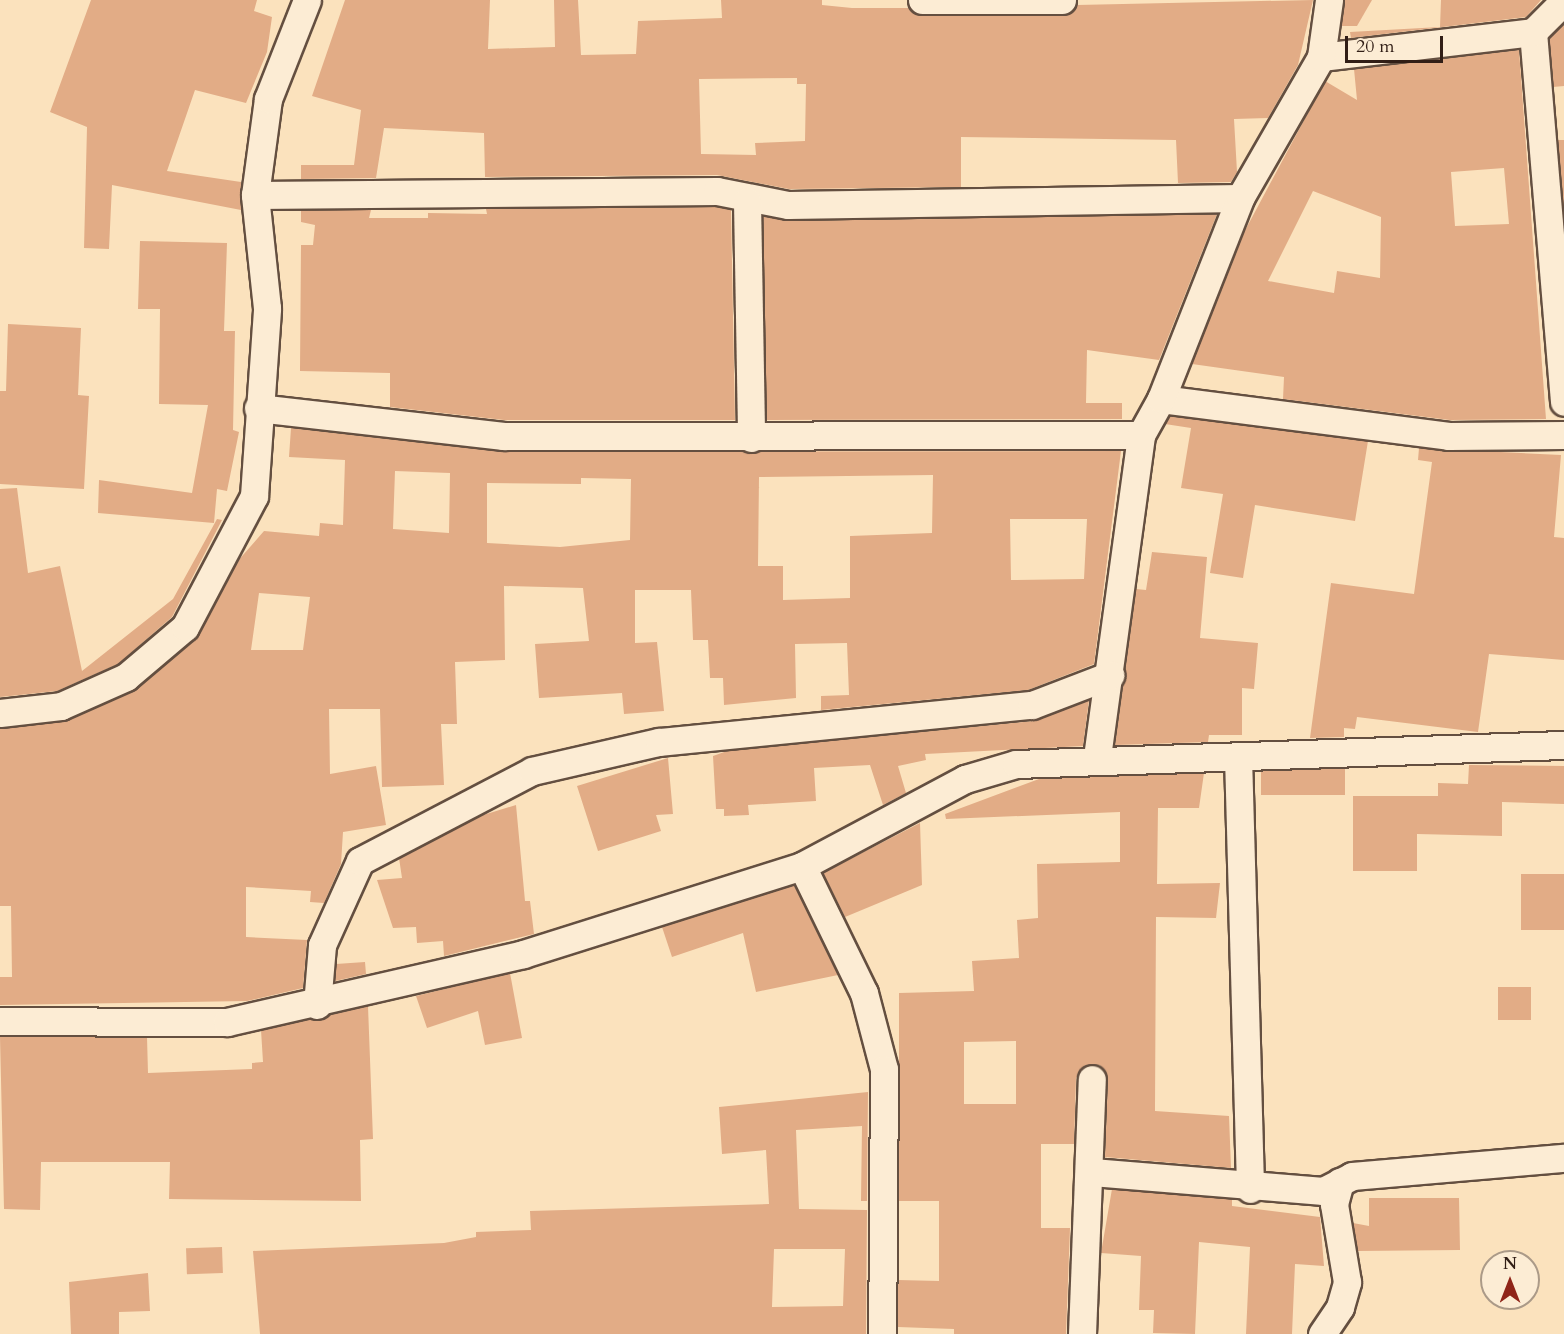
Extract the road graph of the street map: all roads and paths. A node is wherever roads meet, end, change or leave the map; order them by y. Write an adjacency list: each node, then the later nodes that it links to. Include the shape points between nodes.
1 (307, 0): 8 (street, via 268,99)
2 (922, 0): 3 (street)
3 (1062, 0)
4 (1329, 0): 7 (street)
5 (1564, 1): 6 (street)
6 (1533, 32): 7 (street); 12 (street)
7 (1321, 57): 9 (street)
8 (255, 195): 10 (street, via 717,191); 13 (street, via 267,308)
9 (1240, 198): 10 (street); 11 (street)
10 (747, 201): 16 (street)
11 (1161, 399): 14 (street); 15 (street, via 1449,436)
12 (1564, 402)
13 (258, 408): 16 (street, via 503,436); 18 (street, via 254,496 185,627 126,677 61,706)
14 (1140, 435): 16 (street); 17 (street)
15 (1564, 435)
16 (751, 438)
17 (1110, 675): 21 (street); 23 (street, via 1032,705 659,742 532,771 360,861 322,945)
18 (0, 713)
19 (1564, 745): 20 (street)
20 (1238, 756): 21 (street); 29 (street)
21 (1097, 758): 22 (street, via 1016,764 965,779)
22 (801, 866): 23 (street, via 523,954); 30 (street, via 864,993 884,1069)
23 (317, 1005): 24 (street, via 226,1023)
24 (0, 1021)
25 (1092, 1079): 27 (street)
26 (1564, 1158): 28 (street, via 1352,1176)
27 (1092, 1172): 29 (street); 31 (street)
28 (1340, 1182): 29 (street, via 1323,1191); 32 (street, via 1334,1204 1347,1281 1340,1306)
29 (1250, 1189)
30 (882, 1334)
31 (1082, 1334)
32 (1322, 1334)

